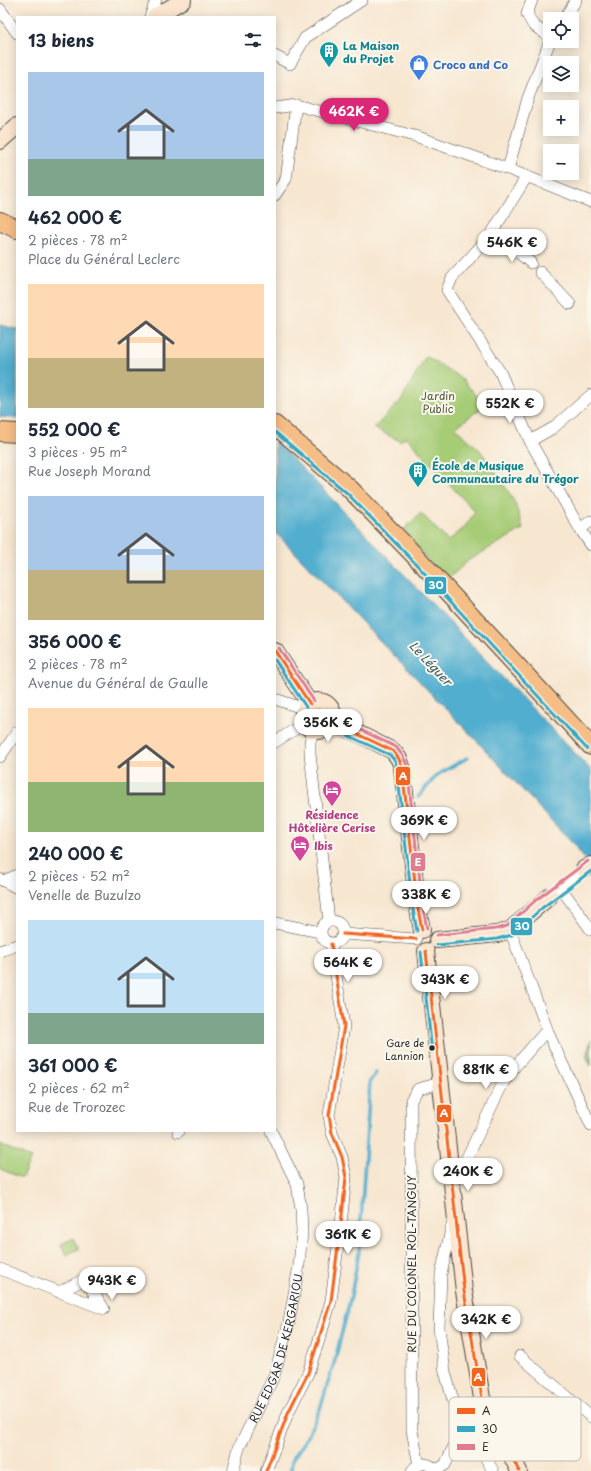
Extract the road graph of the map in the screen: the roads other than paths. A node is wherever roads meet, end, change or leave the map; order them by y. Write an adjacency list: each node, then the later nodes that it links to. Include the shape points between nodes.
1 (156, 0): 8 (street)
2 (183, 0): 9 (main road)
3 (362, 0): 13 (street, via 305,38 290,64)
4 (532, 0): 11 (street, via 527,14 533,25)
5 (576, 0): 7 (street)
6 (0, 9): 10 (street)
7 (568, 12)
8 (150, 16)
9 (156, 16)
10 (16, 32)
11 (543, 32)
12 (547, 48): 18 (street, via 528,98)
13 (276, 57)
14 (296, 105): 15 (street); 18 (street, via 418,138); 20 (street, via 286,179)
15 (277, 108)
16 (16, 127): 17 (main road)
17 (0, 141)
18 (508, 169): 19 (street)
19 (527, 176): 21 (street); 32 (street, via 495,234 452,278 447,290 500,372)
20 (276, 194)
21 (591, 202)
22 (0, 221): 23 (main road)
23 (16, 229)
24 (508, 244): 25 (street)
25 (531, 263)
26 (540, 272): 27 (street)
27 (570, 304)
28 (591, 395): 32 (street, via 553,428)
29 (276, 425): 42 (main road, via 350,489)
30 (0, 432): 31 (main road)
31 (16, 433)
32 (530, 441): 34 (street)
33 (591, 521): 34 (street)
34 (580, 530): 35 (street)
35 (591, 545)
36 (276, 653): 38 (main road)
37 (276, 700): 38 (street)
38 (308, 717): 39 (main road, via 322,730); 39 (main road, via 317,701 329,705 333,713); 41 (street); 49 (street)
39 (332, 722): 55 (main road, via 384,746 393,751 399,759 418,908)
40 (16, 733): 43 (street)
41 (276, 741)
42 (591, 746)
43 (1, 754)
44 (588, 867): 48 (street)
45 (16, 875): 46 (street)
46 (2, 880): 47 (street)
47 (16, 887)
48 (556, 892): 51 (main road); 52 (street)
49 (329, 921): 53 (street, via 323,925); 54 (street, via 340,924)
50 (276, 924): 53 (street)
51 (510, 930): 55 (main road, via 497,934); 59 (street)
52 (591, 930)
53 (320, 932): 56 (street, via 324,941)
54 (343, 934): 55 (street); 56 (street, via 339,941)
55 (425, 940): 60 (main road)
56 (331, 944): 78 (street, via 344,1026 329,1115 346,1177 342,1215 331,1301 308,1373 288,1413)
57 (16, 945): 58 (street)
58 (0, 951)
59 (548, 1030): 61 (street); 63 (street, via 511,1071 458,1176)
60 (440, 1083): 63 (main road); 76 (street, RUE DU COLONEL ROL-TANGUY, via 418,1089 411,1100 412,1431)
61 (591, 1125)
62 (271, 1132): 77 (street, RUE EDGAR DE KERGARIOU, via 297,1184 302,1232 299,1265 289,1322 274,1376 239,1448)
63 (452, 1178): 64 (main road)
64 (456, 1209): 68 (street, via 441,1274 439,1328 445,1372); 69 (main road, via 464,1291)
65 (0, 1269): 66 (street)
66 (59, 1292)
67 (520, 1356): 70 (street)
68 (452, 1397)
69 (482, 1397)
70 (568, 1397)
71 (581, 1408): 72 (street)
72 (591, 1417)
73 (449, 1456): 79 (street, via 445,1465)
74 (488, 1461): 80 (street)
75 (514, 1461): 81 (main road)
76 (416, 1468): 79 (street, via 429,1464)
77 (233, 1471)
78 (266, 1471)
79 (436, 1471)
80 (493, 1471)
81 (519, 1471)

